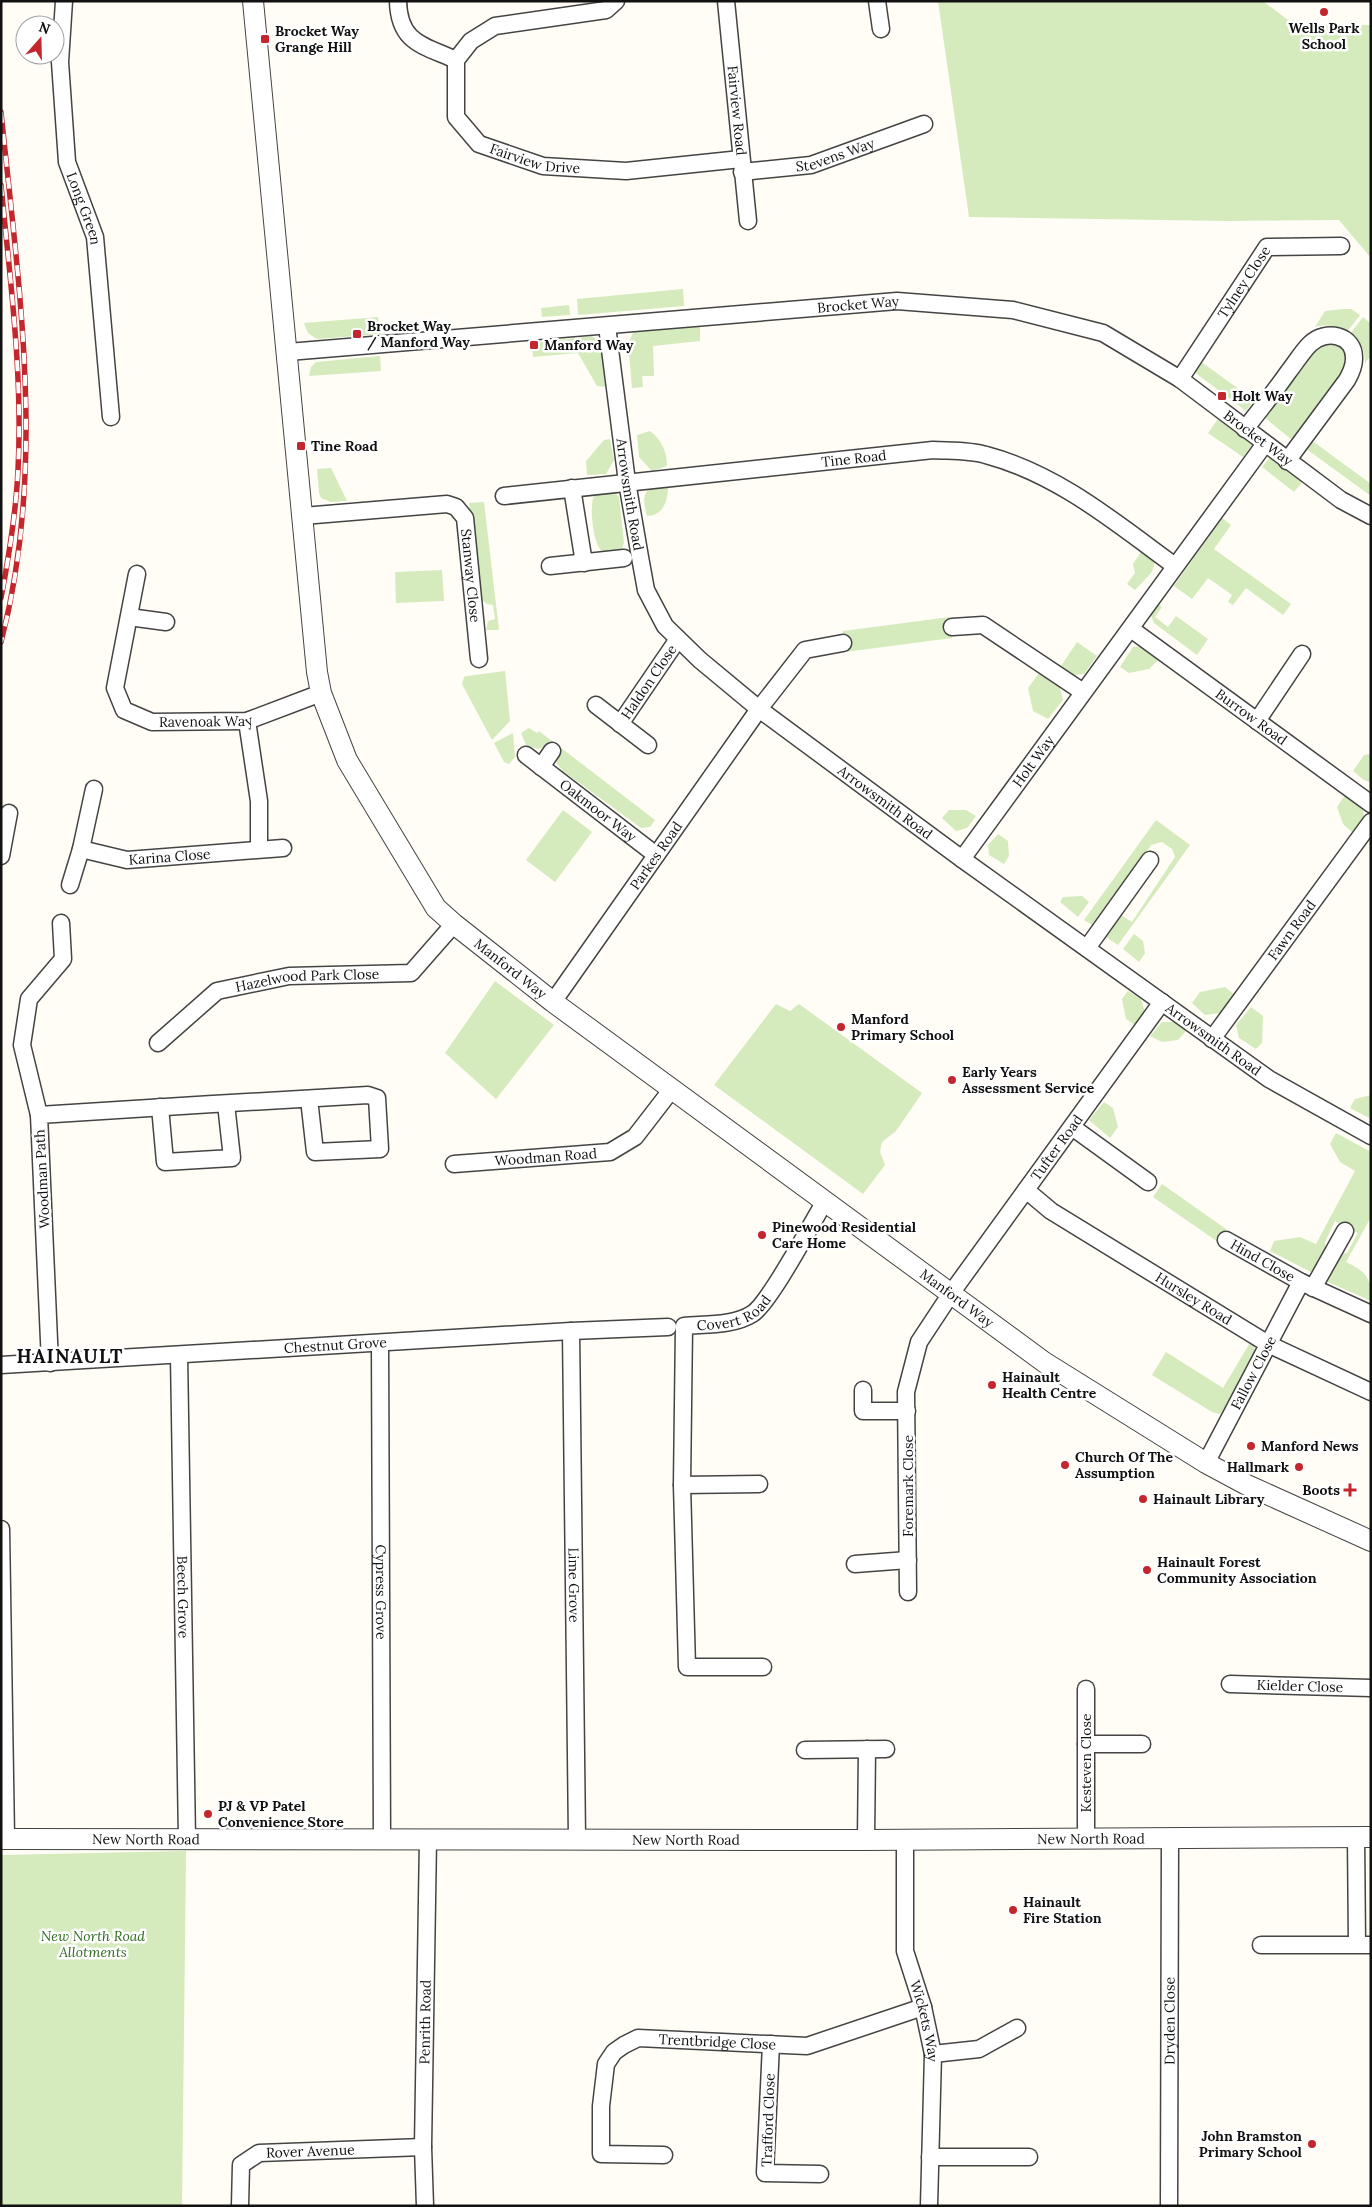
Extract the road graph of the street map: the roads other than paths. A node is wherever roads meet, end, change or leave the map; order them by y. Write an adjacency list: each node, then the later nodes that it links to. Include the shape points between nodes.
1 (64, 1): 16 (street, Long Green, via 60,62 67,162 95,237)
2 (253, 1): 14 (street, Manford Way)
3 (398, 1): 8 (street, via 398,20 412,39)
4 (616, 1): 8 (street, via 606,10 494,26 471,41)
5 (726, 1): 10 (street, Fairview Road)
6 (877, 1): 7 (street)
7 (881, 29)
8 (456, 60): 10 (street, Fairview Drive, via 456,117 479,144 488,148 543,166 626,171)
9 (924, 124): 10 (street, Stevens Way, via 811,165)
10 (742, 166): 11 (street, Fairview Road)
11 (748, 220)
12 (1341, 246): 15 (street, Tylney Close, via 1267,247)
13 (607, 326): 14 (street, Brocket Way); 15 (street, Brocket Way, via 896,301 1013,310 1103,333); 20 (street, Arrowsmith Road)
14 (288, 352): 23 (street, Manford Way)
15 (1180, 379): 17 (street, Brocket Way)
16 (111, 417)
17 (1246, 430): 18 (street, Brocket Way); 19 (street, via 1308,345 1324,335 1346,340 1355,358 1353,369)
18 (1264, 444): 19 (street, Brocket Way); 28 (street, Holt Way)
19 (1287, 461): 24 (street, Brocket Way, via 1341,500)
20 (627, 482): 21 (street, Tine Road); 28 (street, Tine Road, via 933,450 984,454 1029,470 1076,494); 34 (street, Arrowsmith Road, via 646,590 665,626)
21 (572, 488): 22 (street, Tine Road); 26 (street)
22 (504, 496)
23 (304, 516): 37 (street, Stanway Close, via 447,504 456,506 465,518); 39 (street, Manford Way)
24 (1371, 516)
25 (624, 558): 26 (street)
26 (584, 562): 27 (street)
27 (550, 566)
28 (1175, 566): 33 (street, Holt Way)
29 (138, 574): 30 (street, Ravenoak Way)
30 (129, 617): 31 (street); 42 (street, Ravenoak Way, via 115,688 124,710 152,722)
31 (166, 622)
32 (952, 627): 38 (street, via 983,625)
33 (1130, 629): 38 (street, Holt Way); 43 (street, Burrow Road)
34 (678, 639): 41 (street, Arrowsmith Road); 44 (street, Haldon Close)
35 (843, 643): 41 (street, Parkes Road, via 806,650)
36 (1302, 654): 43 (street)
37 (479, 659)
38 (1083, 692): 58 (street, Holt Way)
39 (321, 693): 42 (street, Ravenoak Way); 62 (street, Manford Way, via 346,760 436,908)
40 (596, 705): 44 (street, Haldon Close)
41 (759, 709): 56 (street, Parkes Road); 58 (street, Arrowsmith Road)
42 (247, 721): 55 (street, via 259,801)
43 (1257, 721): 50 (street, Burrow Road)
44 (620, 724): 45 (street, Haldon Close)
45 (648, 745)
46 (552, 752): 48 (street)
47 (526, 756): 48 (street, Oakmoor Way)
48 (541, 767): 56 (street, Oakmoor Way)
49 (94, 789): 54 (street)
50 (1369, 800)
51 (10, 813): 57 (street)
52 (1371, 822): 66 (street, Fawn Road)
53 (283, 848): 55 (street, Karina Close)
54 (81, 849): 55 (street, Karina Close, via 127,860); 60 (street)
55 (259, 849)
56 (656, 855): 64 (street, Parkes Road)
57 (1, 856)
58 (962, 859): 63 (street, Arrowsmith Road)
59 (1150, 860): 63 (street)
60 (70, 885)
61 (61, 923): 72 (street, via 63,960 30,999 22,1046)
62 (454, 924): 64 (street, Manford Way); 67 (street, Hazelwood Park Close, via 411,973 290,976 217,991)
63 (1087, 948): 65 (street, Arrowsmith Road)
64 (552, 1002): 68 (street, Manford Way)
65 (1162, 1002): 66 (street, Arrowsmith Road); 73 (street, Tufter Road)
66 (1212, 1039): 74 (street, Arrowsmith Road, via 1269,1079)
67 (158, 1043)
68 (672, 1089): 75 (street, Woodman Road, via 635,1137 610,1152); 78 (street, Manford Way)
69 (309, 1098): 69 (street, Woodman Path, via 368,1095 376,1098 380,1149 315,1152); 70 (street, Woodman Path)
70 (226, 1104): 71 (street, Woodman Path); 71 (street, via 232,1158 165,1162)
71 (160, 1107): 72 (street, Woodman Path)
72 (39, 1115): 89 (street, Woodman Path)
73 (1072, 1126): 76 (street); 77 (street, Tufter Road)
74 (1371, 1136)
75 (454, 1164)
76 (1148, 1182)
77 (1026, 1190): 82 (street, Tufter Road); 87 (street, Hursley Road, via 1051,1211)
78 (825, 1201): 82 (street, Manford Way); 96 (street, Covert Road, via 768,1296 752,1314 724,1323 684,1326)
79 (1345, 1231): 81 (street, Fallow Close)
80 (1226, 1240): 81 (street, Hind Close)
81 (1307, 1285): 83 (street, Hind Close); 87 (street, Fallow Close)
82 (952, 1292): 93 (street, Foremark Close, via 919,1342 906,1392); 94 (street, Manford Way, via 1044,1362)
83 (1371, 1314)
84 (668, 1327): 85 (street, Chestnut Grove)
85 (571, 1331): 86 (street, Chestnut Grove); 118 (street, Lime Grove)
86 (380, 1344): 88 (street, Chestnut Grove); 116 (street, Cypress Grove)
87 (1268, 1344): 92 (street, Hursley Road); 94 (street, Fallow Close)
88 (179, 1355): 89 (street, Chestnut Grove); 115 (street, Beech Grove)
89 (50, 1363): 90 (street, Chestnut Grove)
90 (1, 1365)
91 (863, 1390): 93 (street, via 863,1411)
92 (1371, 1392)
93 (907, 1411): 99 (street, Foremark Close)
94 (1206, 1463): 98 (street, Manford Way)
95 (759, 1484): 96 (street)
96 (682, 1485): 102 (street, Covert Road, via 687,1667)
97 (1, 1529): 113 (street)
98 (1371, 1541)
99 (908, 1560): 100 (street); 101 (street, Foremark Close)
100 (855, 1564)
101 (908, 1592)
102 (764, 1667)
103 (1230, 1684): 104 (street, Kielder Close)
104 (1371, 1688)
105 (1086, 1689): 106 (street, Kesteven Close)
106 (1086, 1744): 107 (street); 114 (street, Kesteven Close)
107 (1142, 1744)
108 (867, 1749): 109 (street); 110 (street); 120 (street)
109 (886, 1749)
110 (805, 1750)
111 (1170, 1837): 112 (street, New North Road); 114 (street, New North Road); 135 (street, Dryden Close)
112 (1363, 1837): 121 (street)
113 (3, 1838): 115 (street, New North Road)
114 (1086, 1838): 119 (street, New North Road)
115 (186, 1839): 116 (street, New North Road)
116 (382, 1839): 117 (street, New North Road)
117 (428, 1839): 118 (street, New North Road); 127 (street, Penrith Road)
118 (577, 1839): 120 (street, New North Road)
119 (905, 1839): 120 (street, New North Road); 123 (street, Wickets Way, via 904,1951)
120 (866, 1840)
121 (1364, 1944): 122 (street)
122 (1261, 1945)
123 (923, 2007): 125 (street, Trentbridge Close, via 807,2046); 126 (street, Wickets Way)
124 (1017, 2028): 126 (street, via 979,2049)
125 (771, 2044): 128 (street, Trentbridge Close, via 638,2038 614,2052 606,2064 601,2106 601,2154); 131 (street, Trafford Close, via 765,2173)
126 (933, 2054): 130 (street, Wickets Way)
127 (423, 2147): 132 (street, Rover Avenue, via 259,2153 241,2166); 133 (street, Penrith Road)
128 (664, 2155)
129 (1029, 2157): 130 (street)
130 (930, 2158): 134 (street, Wickets Way)
131 (820, 2174)
132 (240, 2206)
133 (425, 2206)
134 (929, 2206)
135 (1169, 2206)

